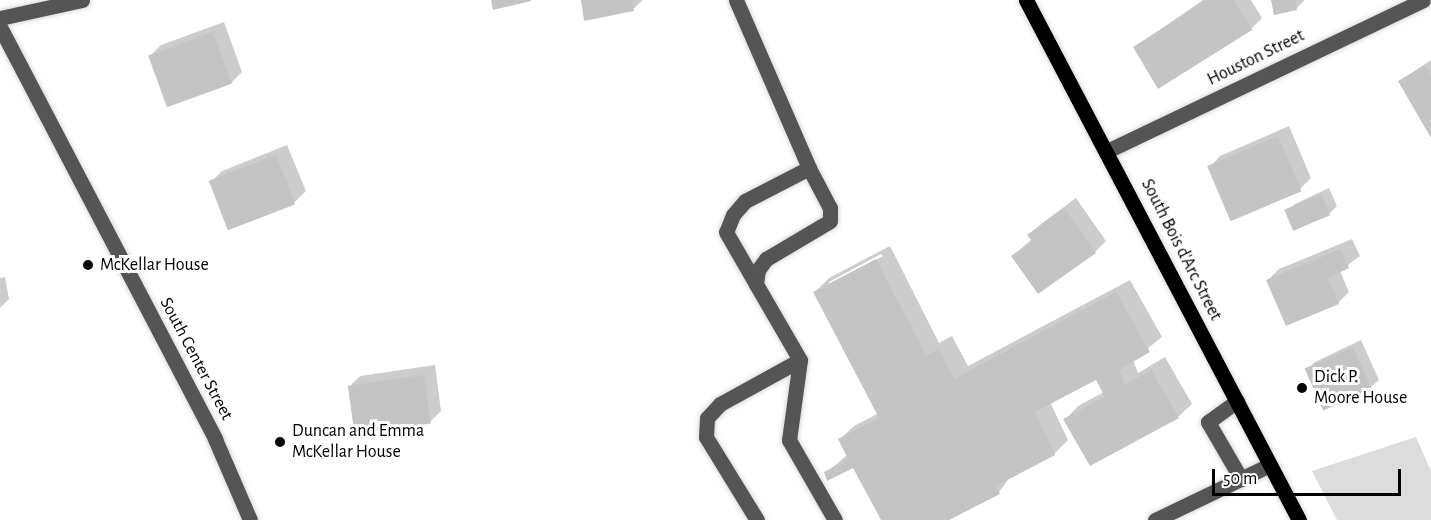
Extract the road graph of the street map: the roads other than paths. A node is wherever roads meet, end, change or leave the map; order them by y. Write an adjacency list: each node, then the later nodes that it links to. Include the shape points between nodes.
1 (82, 0): 5 (street)
2 (736, 0): 8 (street)
3 (1026, 0): 7 (main road, South Bois d'Arc Street)
4 (1423, 0): 7 (street, Houston Street)
5 (0, 18)
6 (0, 27): 14 (street, South Center Street, via 215,439)
7 (1107, 151): 11 (main road, South Bois d'Arc Street)
8 (809, 168): 9 (street, via 830,208 830,221 766,259 758,270); 9 (street, via 745,201 733,215 726,231)
9 (756, 284): 10 (street)
10 (800, 360): 15 (street, via 720,404 707,418 706,437); 16 (street, via 789,440)
11 (1237, 400): 12 (main road, South Bois d'Arc Street); 13 (street, via 1208,422)
12 (1270, 465): 13 (street); 18 (main road, South Bois d'Arc Street)
13 (1241, 479): 17 (street)
14 (250, 520)
15 (757, 520)
16 (835, 520)
17 (1155, 520)
18 (1299, 520)

